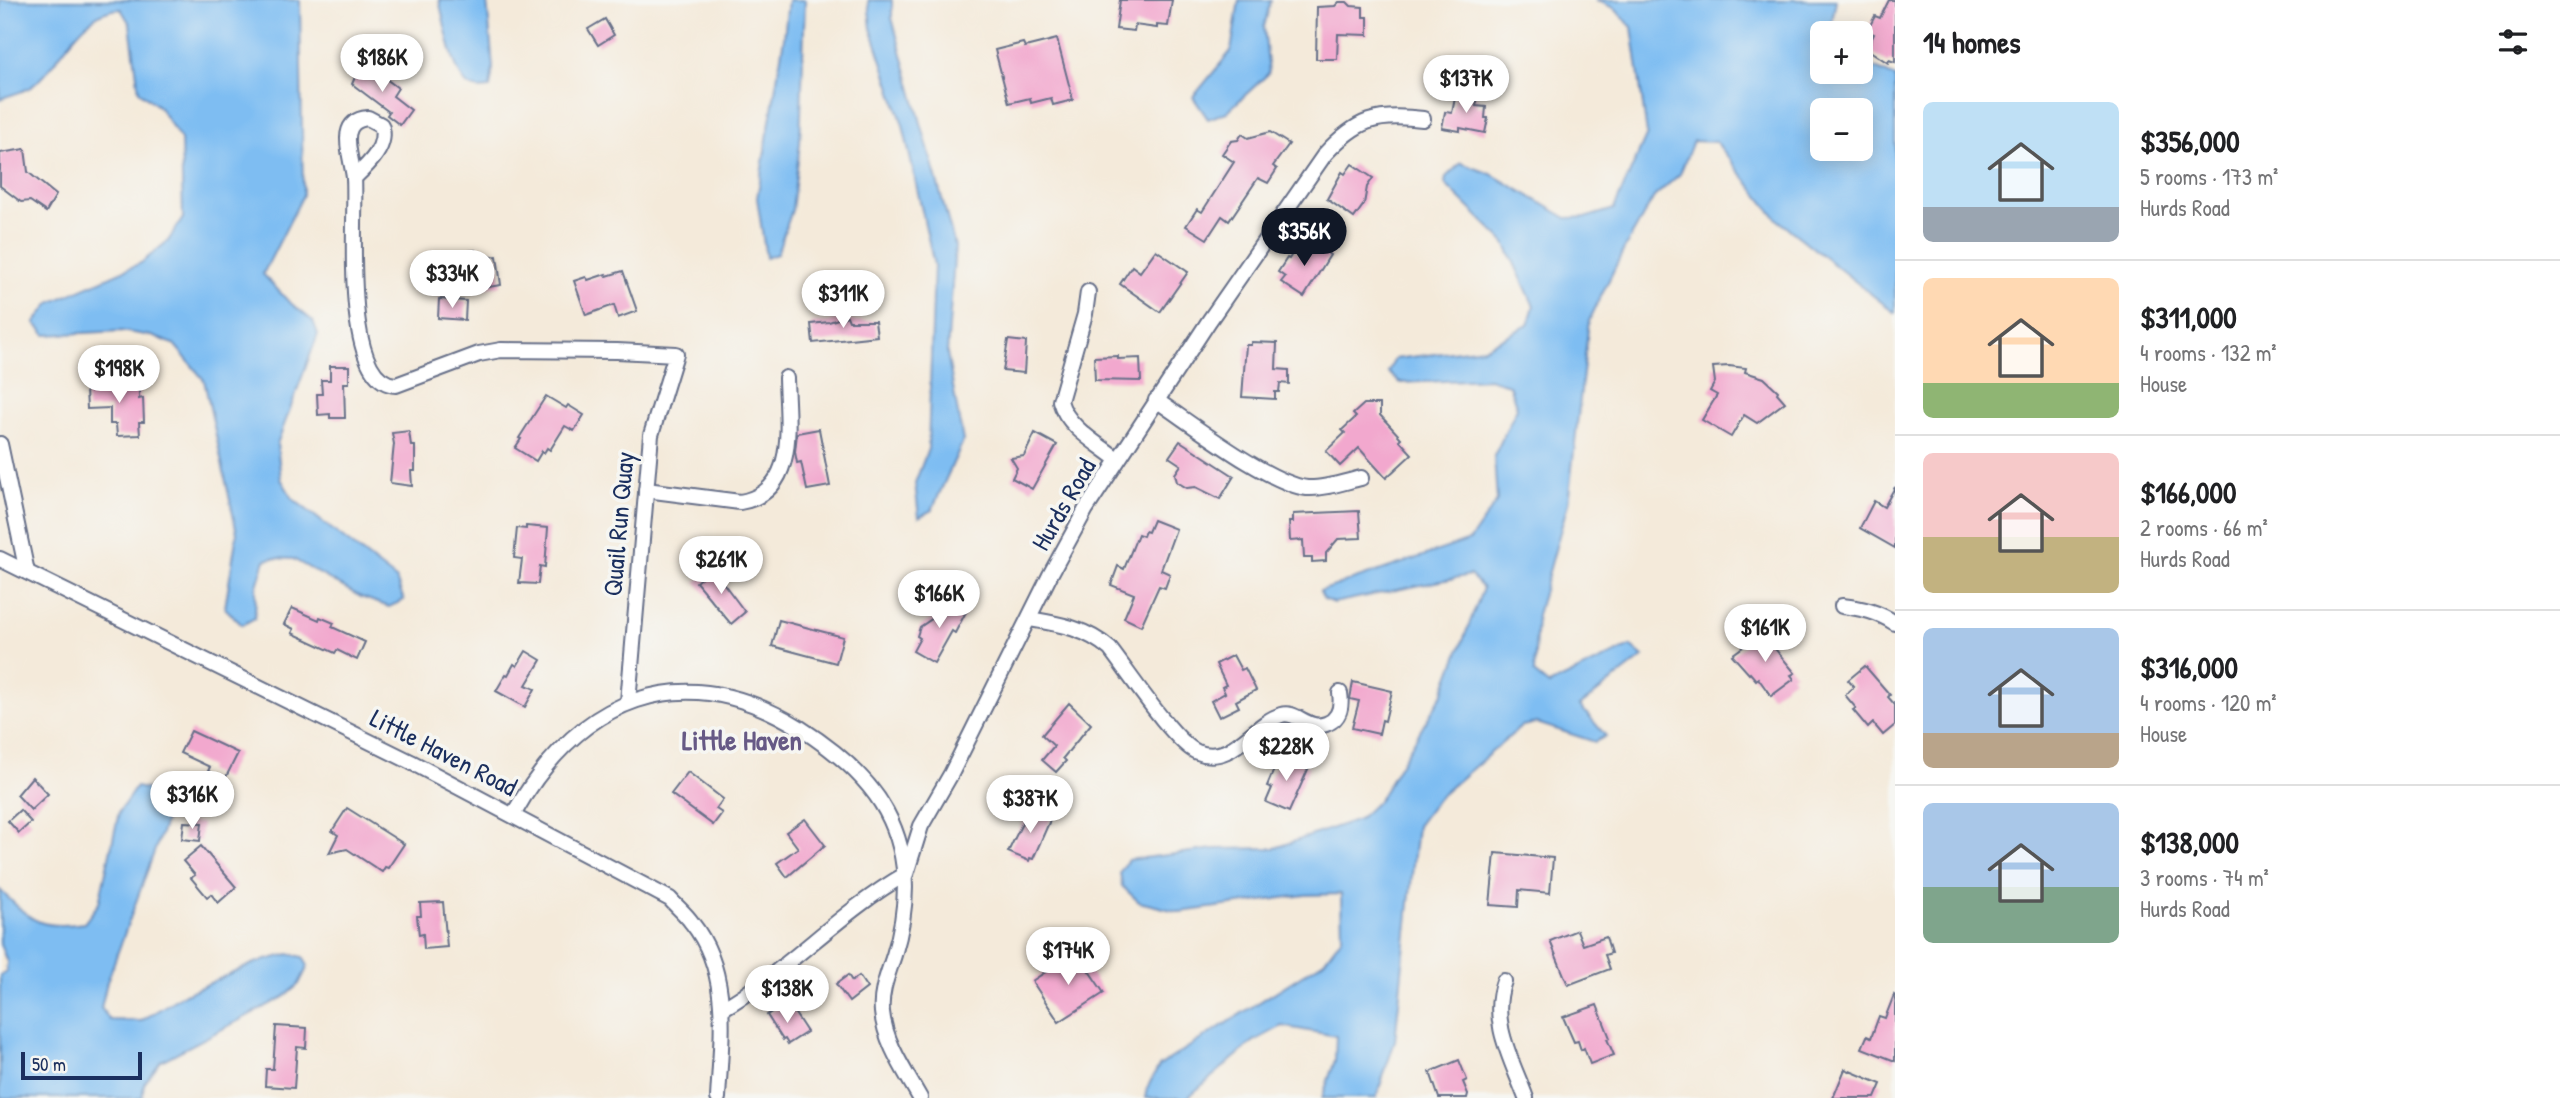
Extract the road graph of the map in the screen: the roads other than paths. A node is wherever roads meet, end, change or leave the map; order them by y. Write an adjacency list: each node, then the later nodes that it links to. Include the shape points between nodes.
1 (1423, 119): 5 (street, Hurds Road, via 1376,118 1340,137)
2 (354, 178): 9 (street, Quail Run Quay, via 358,319 378,379 396,385 501,350 676,354 651,435)
3 (1088, 292): 7 (street, via 1060,401 1069,420)
4 (786, 378): 9 (street, via 786,452 773,486 765,494 740,502)
5 (1156, 400): 7 (street, Hurds Road); 8 (street, via 1288,483 1315,488)
6 (0, 444): 11 (street)
7 (1117, 459): 13 (street, Hurds Road)
8 (1361, 478)
9 (646, 491): 16 (street, Quail Run Quay)
10 (0, 559): 11 (street, Little Haven Road)
11 (27, 572): 17 (street, Little Haven Road)
12 (1842, 607): 14 (street, via 1864,608)
13 (1029, 619): 15 (street, via 1067,625 1100,640 1181,742 1200,753 1221,754 1235,748 1251,732 1283,714 1315,726 1325,725 1339,712); 18 (street, Hurds Road, via 921,826)
14 (1895, 623)
15 (1340, 693)
16 (628, 702): 17 (street, via 590,723 563,748 541,771); 18 (street, via 667,693 709,693 759,707 811,735 845,761 885,808)
17 (513, 815): 20 (street, Little Haven Road, via 670,899 705,943)
18 (906, 874): 20 (street, via 864,900); 21 (street, via 903,917 882,1011 890,1045)
19 (1504, 981): 23 (street, via 1497,1009 1499,1025)
20 (722, 1009): 22 (street, Little Haven Road)
21 (917, 1093)
22 (718, 1098)
23 (1526, 1098)

